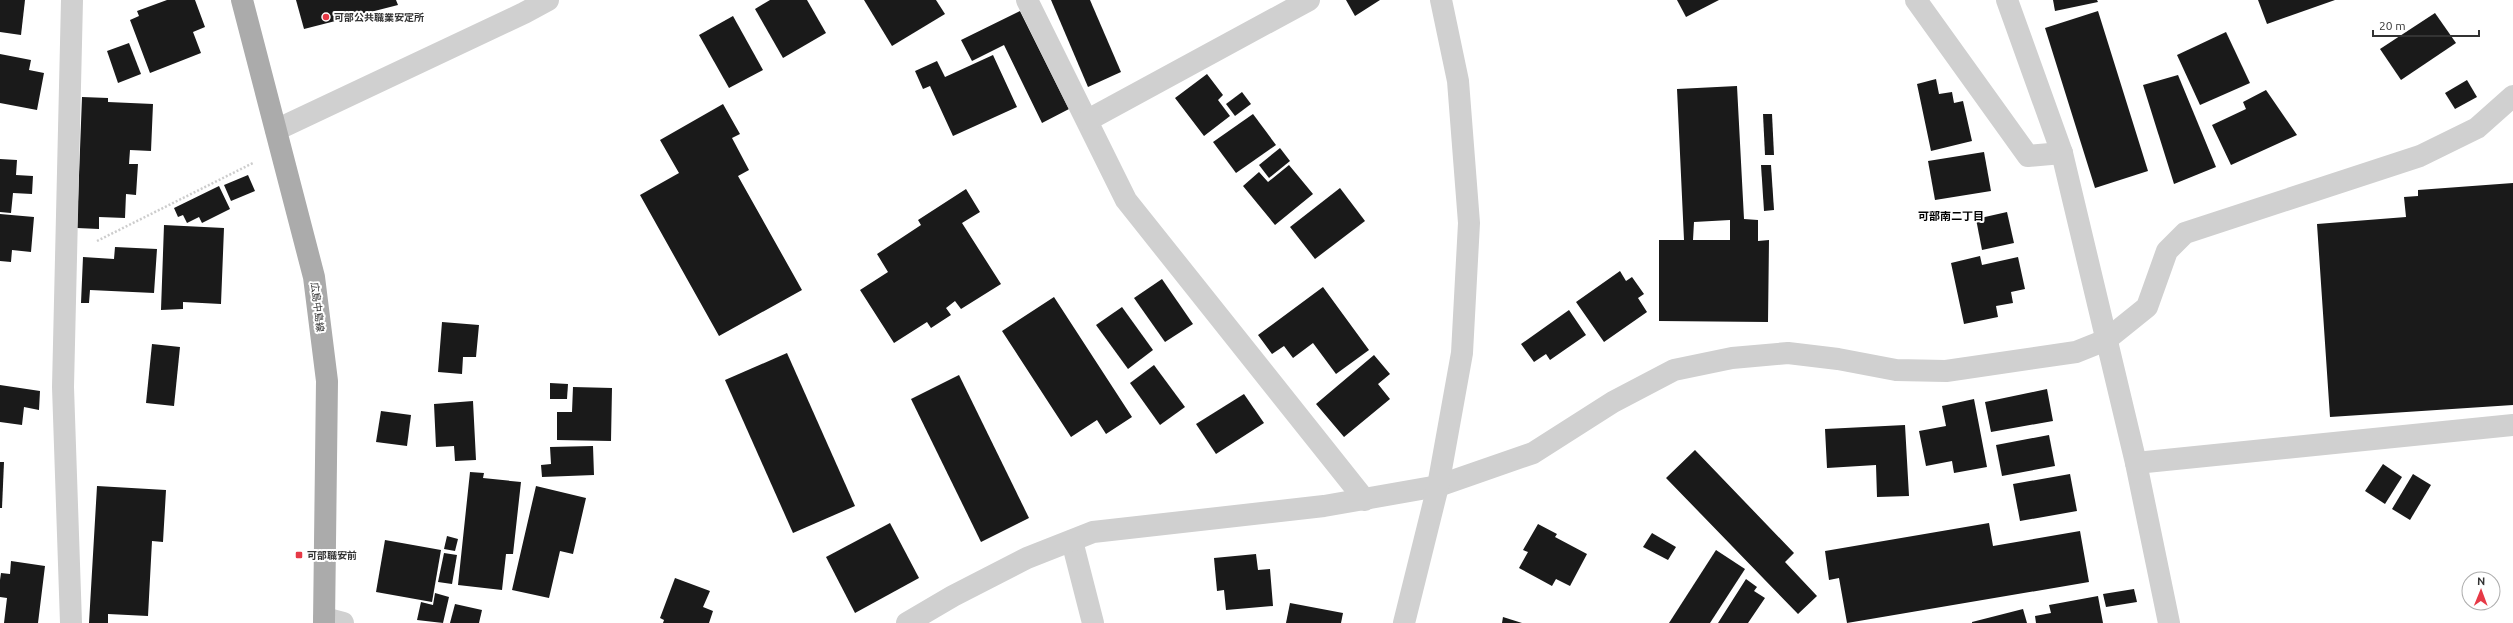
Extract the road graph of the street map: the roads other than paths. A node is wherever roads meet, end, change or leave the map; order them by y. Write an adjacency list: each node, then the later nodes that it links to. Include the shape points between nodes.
1 (72, 0): 20 (street, via 63,387)
2 (242, 0): 11 (main road, 広島中島線)
3 (548, 0): 11 (street)
4 (1027, 0): 10 (street)
5 (1310, 0): 10 (street)
6 (1441, 0): 16 (street, via 1458,81 1469,223 1462,354)
7 (1916, 0): 12 (street, via 2028,156)
8 (2007, 0): 12 (street)
9 (2513, 96): 13 (street, via 2478,128 2420,156 2185,233 2167,251 2147,307)
10 (1088, 120): 17 (street, via 1126,200)
11 (278, 140): 19 (main road, 広島中島線, via 314,276 327,381)
12 (2062, 153): 13 (street)
13 (2106, 340): 15 (street); 16 (street, via 2076,352 1946,371 1896,370 1788,353 1732,358 1674,370 1613,402 1533,453)
14 (2513, 425): 15 (street)
15 (2136, 462): 24 (street)
16 (1438, 486): 17 (street); 23 (street)
17 (1365, 500): 18 (street, via 1093,532)
18 (1072, 541): 21 (street, via 1027,558); 22 (street)
19 (330, 622)
20 (71, 623)
21 (907, 623)
22 (1093, 623)
23 (1404, 623)
24 (2169, 623)

